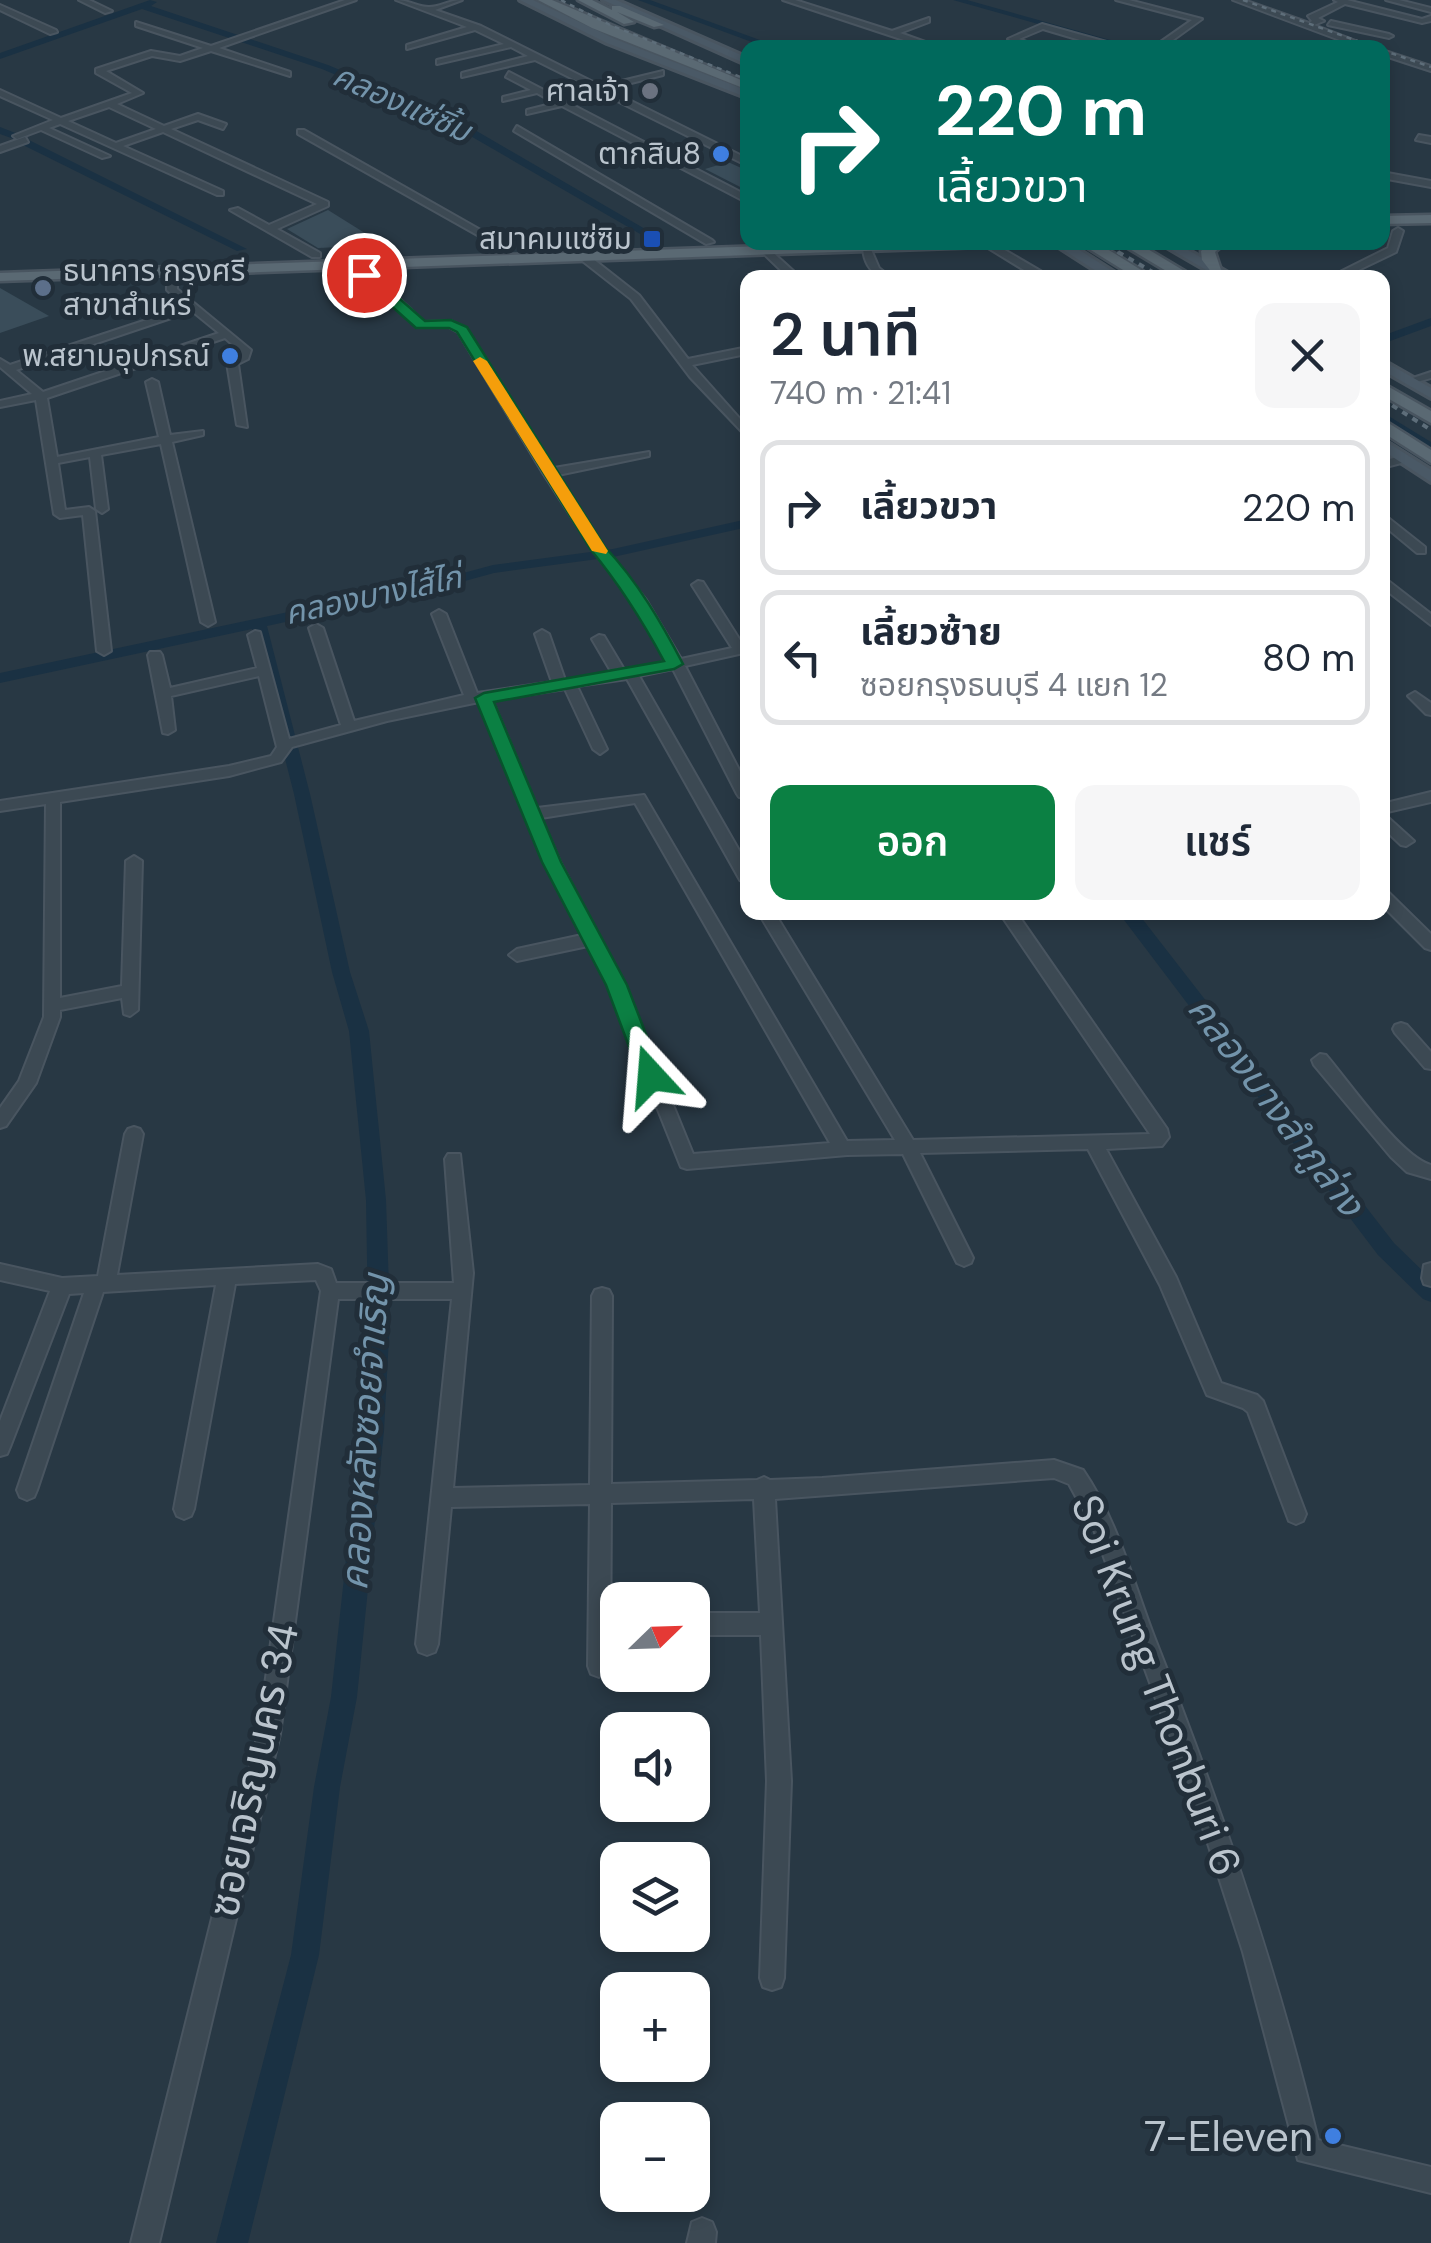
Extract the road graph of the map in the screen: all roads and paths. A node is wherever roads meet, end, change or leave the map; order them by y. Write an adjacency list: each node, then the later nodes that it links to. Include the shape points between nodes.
1 (83, 0): 21 (street)
2 (311, 0): 18 (street)
3 (352, 0): 18 (street)
4 (400, 0): 19 (street)
5 (458, 0): 19 (street)
6 (525, 0): 22 (main road)
7 (535, 0): 22 (main road)
8 (544, 0): 54 (main road)
9 (582, 0): 47 (main road)
10 (598, 0): 28 (main road)
11 (608, 0): 28 (main road)
12 (788, 0): 33 (street)
13 (1120, 0): 39 (street, via 1199,20)
14 (1237, 0): 26 (street)
15 (1390, 0): 20 (street)
16 (1340, 2): 23 (street); 25 (street, via 1311,18)
17 (0, 7): 30 (street)
18 (332, 7): 42 (street)
19 (428, 10): 29 (street)
20 (1431, 10)
21 (108, 11)
22 (562, 18): 57 (main road)
23 (1431, 18)
24 (926, 20): 33 (street)
25 (1320, 21): 26 (street); 34 (street)
26 (1303, 23): 32 (street, via 1290,27); 40 (street)
27 (139, 24): 42 (street)
28 (658, 25): 46 (main road)
29 (476, 27): 41 (street); 43 (street)
30 (54, 32)
31 (1022, 32): 36 (street, via 1010,38); 37 (street); 38 (street, via 1042,26)
32 (1292, 32)
33 (894, 34): 35 (street)
34 (1389, 36)
35 (912, 40)
36 (1016, 40)
37 (1051, 40)
38 (1090, 40)
39 (1168, 40)
40 (1349, 40)
41 (511, 45): 45 (street); 49 (street, via 446,58)
42 (210, 47): 51 (street); 61 (street, via 180,59 151,53 99,71 139,92)
43 (410, 48)
44 (1390, 55): 48 (street)
45 (534, 57): 49 (street); 55 (street)
46 (740, 59)
47 (740, 67)
48 (1431, 69)
49 (476, 72): 52 (street)
50 (660, 73): 55 (street)
51 (286, 74)
52 (465, 75)
53 (510, 75): 56 (street)
54 (740, 84)
55 (599, 89): 70 (street)
56 (539, 90): 59 (street); 60 (street)
57 (740, 92)
58 (0, 93): 63 (street)
59 (506, 98)
60 (563, 103): 62 (street); 77 (street)
61 (110, 104): 63 (street); 67 (street)
62 (530, 112)
63 (66, 120): 66 (street); 76 (street)
64 (223, 126): 67 (street, via 198,117)
65 (0, 128): 71 (street)
66 (43, 128): 71 (street); 79 (street)
67 (164, 129): 76 (street); 88 (street, via 326,205)
68 (517, 129): 92 (street)
69 (301, 132): 93 (street)
70 (686, 133): 72 (street); 80 (street)
71 (17, 136): 78 (street, via 25,140)
72 (672, 137)
73 (1419, 138): 74 (street)
74 (1431, 140)
75 (658, 142): 77 (street)
76 (120, 144): 83 (street)
77 (645, 146): 84 (street)
78 (0, 150)
79 (105, 156)
80 (740, 158)
81 (1390, 175): 82 (street)
82 (1431, 184)
83 (220, 193)
84 (740, 196)
85 (235, 210): 88 (street)
86 (1431, 218): 87 (main road)
87 (1390, 220)
88 (272, 228): 102 (street)
89 (1431, 230): 90 (main road)
90 (1390, 231): 114 (street, via 1393,250)
91 (740, 240): 92 (main road)
92 (709, 242): 93 (main road)
93 (507, 248): 102 (main road)
94 (766, 250): 103 (main road); 106 (street)
95 (997, 250): 107 (street)
96 (1070, 250): 108 (main road)
97 (1099, 250): 109 (main road)
98 (1138, 250): 110 (main road)
99 (1150, 250): 111 (main road)
100 (1179, 250): 112 (main road)
101 (1209, 250): 113 (main road, via 1208,260)
102 (316, 255): 105 (main road)
103 (584, 257): 104 (main road); 120 (street, via 636,297)
104 (360, 265): 115 (main road); 143 (street, via 421,325 462,330)
105 (0, 266)
106 (787, 270)
107 (1031, 270)
108 (1104, 270)
109 (1133, 270)
110 (1174, 270)
111 (1184, 270)
112 (1216, 270)
113 (1219, 270)
114 (1350, 270)
115 (172, 272): 116 (main road); 117 (street, via 172,290)
116 (0, 277)
117 (192, 308): 118 (street); 121 (street)
118 (225, 335): 128 (street); 131 (street, via 248,353 232,364)
119 (740, 351): 120 (street)
120 (685, 363): 132 (street)
121 (5, 366): 128 (street)
122 (1390, 369): 124 (main road)
123 (1431, 375): 124 (street)
124 (1410, 380): 127 (main road)
125 (152, 382): 135 (street)
126 (1390, 393): 130 (main road)
127 (1431, 394)
128 (41, 396): 129 (street); 141 (street)
129 (0, 404)
130 (1431, 418)
131 (243, 424)
132 (740, 425)
133 (1390, 430): 139 (main road)
134 (199, 433): 135 (street)
135 (166, 438): 137 (street); 152 (street)
136 (1390, 449): 140 (main road)
137 (95, 452): 141 (street); 145 (street)
138 (645, 454): 143 (street)
139 (1431, 458)
140 (1405, 459): 142 (street); 144 (main road)
141 (52, 461): 159 (street, via 60,514 88,512)
142 (1390, 462)
143 (549, 473): 161 (street, via 648,614)
144 (1431, 477)
145 (102, 509)
146 (1390, 524): 147 (street)
147 (1422, 550)
148 (698, 585): 157 (street)
149 (1390, 587): 151 (street)
150 (439, 614): 167 (street)
151 (1431, 621)
152 (208, 622)
153 (316, 628): 169 (street)
154 (542, 634): 164 (street)
155 (255, 635): 162 (street)
156 (599, 638): 163 (street)
157 (740, 643)
158 (740, 650): 161 (street)
159 (104, 651)
160 (155, 655): 165 (street)
161 (674, 664): 163 (street); 173 (street)
162 (264, 670): 165 (street); 171 (street)
163 (626, 675): 164 (street); 182 (street)
164 (564, 685): 167 (street); 172 (street)
165 (164, 693): 170 (street)
166 (1415, 696): 168 (street)
167 (478, 699): 169 (street); 178 (street)
168 (1431, 711)
169 (349, 727): 171 (street)
170 (168, 730)
171 (291, 743): 175 (street, via 276,759 229,770)
172 (600, 750)
173 (740, 787)
174 (1431, 797): 177 (street)
175 (54, 798): 176 (street); 190 (street)
176 (0, 806)
177 (1390, 808)
178 (532, 814): 186 (street); 199 (street, via 639,798)
179 (1390, 826): 180 (street)
180 (1406, 841)
181 (134, 861): 189 (street)
182 (740, 867)
183 (1390, 903): 187 (street)
184 (771, 920): 198 (street)
185 (1013, 920): 197 (street, via 1160,1133 1150,1142)
186 (592, 939): 188 (street); 199 (street, via 686,1162)
187 (1431, 944)
188 (517, 954)
189 (132, 990): 190 (street); 191 (street)
190 (53, 1005): 195 (street, via 27,1083)
191 (130, 1010)
192 (1401, 1029): 194 (street)
193 (1320, 1060): 201 (street, via 1397,1152 1413,1168)
194 (1431, 1063)
195 (0, 1121)
196 (134, 1134): 205 (street)
197 (1092, 1142): 198 (street); 216 (street, via 1169,1283 1214,1389 1256,1407)
198 (907, 1145): 199 (street); 202 (street)
199 (842, 1148)
200 (454, 1159): 208 (street)
201 (1431, 1172)
202 (964, 1258)
203 (0, 1272): 206 (street)
204 (227, 1276): 205 (street); 207 (street, via 318,1272); 215 (street)
205 (101, 1283): 206 (street); 212 (street)
206 (62, 1286): 210 (street)
207 (330, 1291): 208 (street); 225 (street, ซอยเจริญนคร 34, via 269,1734)
208 (463, 1291): 214 (street)
209 (602, 1296): 213 (street)
210 (0, 1447)
211 (764, 1487): 213 (street, Soi Krung Thonburi 6); 219 (street); 224 (street, Soi Krung Thonburi 6, via 1054,1469 1076,1477 1218,1828 1306,2150)
212 (27, 1490)
213 (601, 1494): 214 (street, Soi Krung Thonburi 6); 217 (street)
214 (444, 1498): 220 (street)
215 (184, 1510)
216 (1296, 1514)
217 (606, 1582)
218 (710, 1624): 219 (street)
219 (768, 1624): 223 (street, via 778,1781)
220 (427, 1644)
221 (600, 1662): 222 (street)
222 (599, 1666)
223 (772, 1978)
224 (1431, 2180)
225 (145, 2243)

